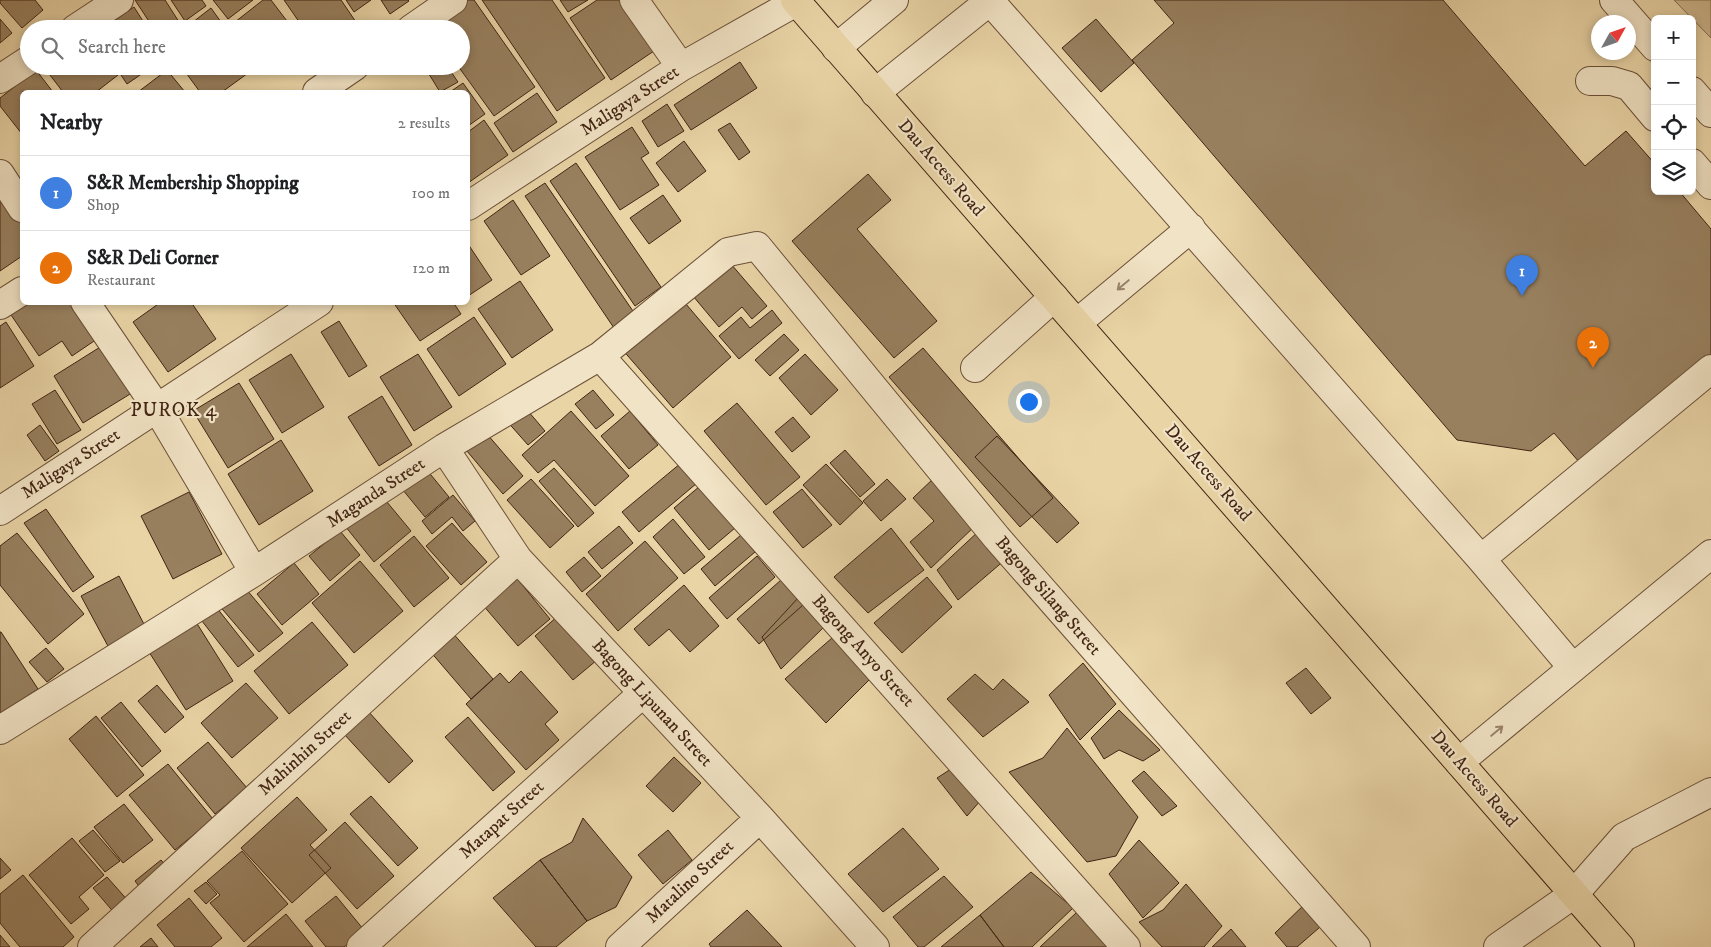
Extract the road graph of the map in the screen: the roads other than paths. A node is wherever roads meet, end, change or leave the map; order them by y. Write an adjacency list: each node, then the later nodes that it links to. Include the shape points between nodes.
1 (118, 0): 8 (street)
2 (453, 0): 9 (street)
3 (634, 0): 13 (street)
4 (894, 0): 11 (street)
5 (991, 0): 18 (street); 27 (street)
6 (1614, 0): 10 (street)
7 (795, 1): 11 (main road, Dau Access Road); 13 (street, Maligaya Street)
8 (88, 20)
9 (424, 20)
10 (1651, 43)
11 (836, 48): 18 (main road, Dau Access Road)
12 (20, 66): 15 (street)
13 (681, 67): 26 (street, Maligaya Street)
14 (342, 75): 17 (street)
15 (0, 79)
16 (1590, 81): 20 (street, via 1612,81 1629,86)
17 (320, 90)
18 (875, 93): 30 (main road, Dau Access Road)
19 (1696, 96): 21 (street)
20 (1651, 112)
21 (1711, 113)
22 (1696, 168): 24 (street)
23 (0, 174): 25 (street)
24 (1711, 185)
25 (20, 205)
26 (470, 205)
27 (1191, 228): 34 (street, one-way to 34); 43 (street)
28 (744, 248): 35 (street, Maganda Street, via 728,252); 57 (street, Bagong Silang Street, via 757,246 998,538)
29 (20, 292): 31 (street)
30 (1054, 298): 34 (main road, Dau Access Road); 36 (street)
31 (0, 305)
32 (87, 305): 38 (street)
33 (314, 305): 38 (street, Maligaya Street)
34 (1077, 323): 48 (main road, Dau Access Road)
35 (600, 356): 39 (street, Maganda Street); 56 (street, Bagong Anyo Street)
36 (974, 368)
37 (1711, 370): 43 (street)
38 (157, 408): 40 (street, Maligaya Street); 44 (street)
39 (444, 448): 42 (street, Bagong Lipunan Street); 44 (street, Maganda Street)
40 (0, 511)
41 (1711, 554): 45 (street)
42 (518, 558): 46 (street, Bagong Lipunan Street); 52 (street, Mahinhin Street)
43 (1481, 559): 45 (street)
44 (254, 572): 47 (street, Maganda Street)
45 (1573, 668): 48 (street, one-way to 45)
46 (643, 693): 50 (street, Bagong Lipunan Street); 53 (street, Matapat Street)
47 (0, 730)
48 (1459, 762): 51 (main road, Dau Access Road)
49 (1711, 792): 51 (street, via 1624,838)
50 (760, 818): 54 (street, Matalino Street); 55 (street, Bagong Lipunan Street)
51 (1574, 894): 58 (street); 59 (main road, Dau Access Road)
52 (92, 947)
53 (361, 947)
54 (620, 947)
55 (875, 947)
56 (1126, 947)
57 (1356, 947)
58 (1498, 947)
59 (1620, 947)

